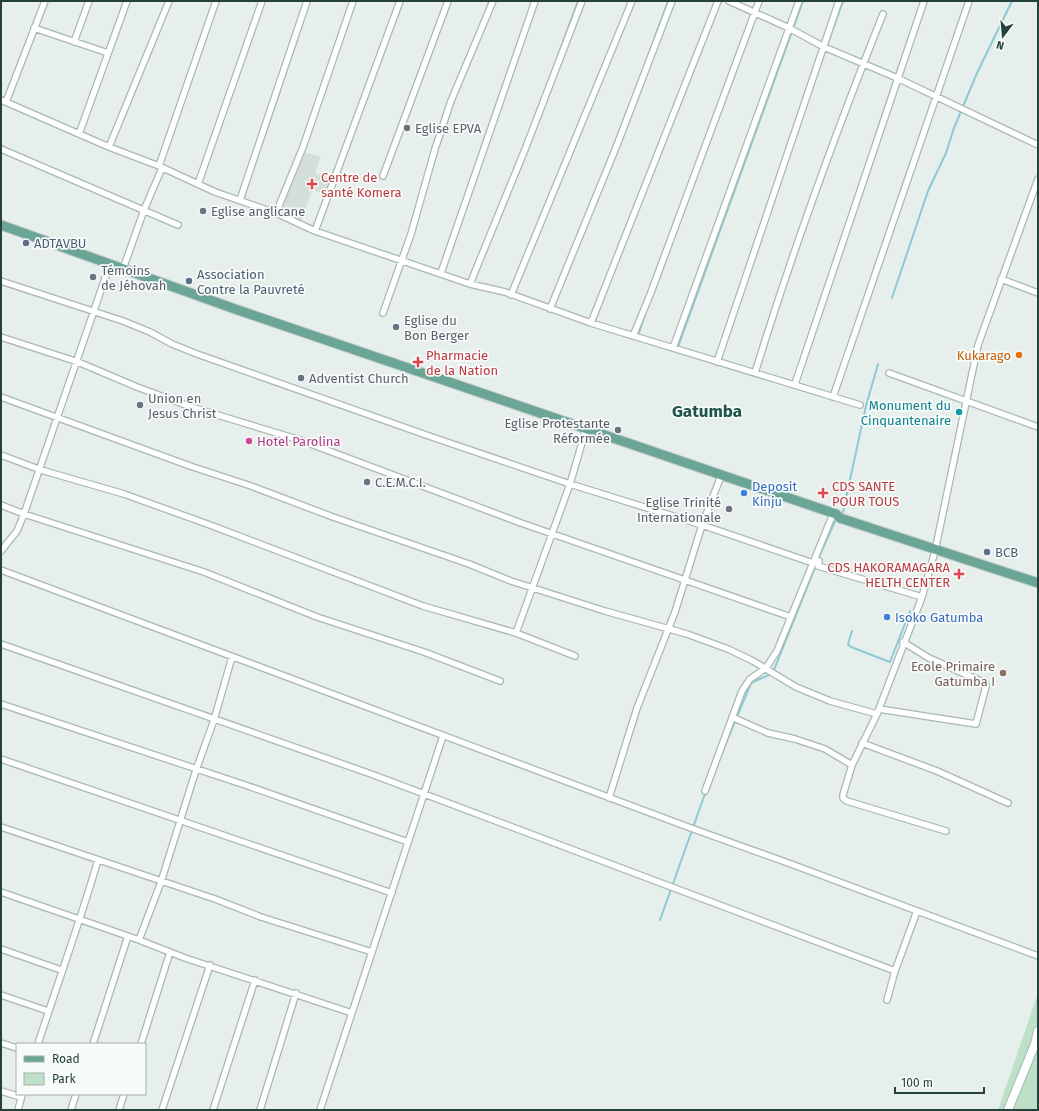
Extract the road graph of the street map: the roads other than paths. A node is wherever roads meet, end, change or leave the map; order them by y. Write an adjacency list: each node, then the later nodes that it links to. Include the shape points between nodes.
1 (45, 1): 25 (street)
2 (89, 1): 27 (street)
3 (127, 1): 29 (street)
4 (169, 1): 36 (street)
5 (216, 1): 38 (street)
6 (262, 1): 41 (street)
7 (307, 1): 42 (street)
8 (353, 1): 44 (street, via 303,147)
9 (400, 1): 47 (street)
10 (448, 1): 39 (street)
11 (493, 1): 48 (street, via 451,102)
12 (535, 1): 51 (street)
13 (582, 1): 54 (street)
14 (632, 1): 56 (street)
15 (672, 1): 57 (street)
16 (718, 1): 60 (street)
17 (729, 1): 23 (street)
18 (759, 1): 23 (street)
19 (799, 1): 26 (street)
20 (839, 1): 28 (street)
21 (924, 1): 31 (street)
22 (969, 1): 32 (street)
23 (755, 13): 26 (street); 61 (street, via 653,288)
24 (883, 14): 30 (street)
25 (34, 28): 27 (street); 33 (street)
26 (789, 28): 28 (street); 63 (street)
27 (74, 42): 29 (street)
28 (824, 47): 30 (street); 65 (street)
29 (108, 54): 34 (street)
30 (863, 63): 31 (street); 66 (street, via 771,320)
31 (898, 78): 32 (street); 68 (street)
32 (936, 97): 35 (street); 70 (street)
33 (4, 101): 34 (street)
34 (79, 134): 36 (street)
35 (1038, 145)
36 (109, 147): 38 (street)
37 (1, 149): 43 (street)
38 (161, 167): 41 (street); 43 (street)
39 (382, 176)
40 (1038, 180): 52 (street)
41 (198, 184): 42 (street)
42 (240, 200): 44 (street)
43 (144, 210): 46 (street); 50 (street)
44 (276, 213): 47 (street)
45 (1, 225): 49 (main road)
46 (178, 225)
47 (315, 231): 48 (street)
48 (403, 259): 51 (street); 59 (street)
49 (110, 264): 50 (main road); 58 (street)
50 (123, 269): 75 (main road, via 235,310)
51 (441, 274): 54 (street)
52 (1001, 279): 55 (street); 71 (street, via 978,345)
53 (1, 281): 58 (street)
54 (470, 284): 56 (street)
55 (1038, 293)
56 (511, 295): 57 (street)
57 (550, 309): 60 (street)
58 (95, 312): 64 (street); 79 (street, via 249,374)
59 (383, 313)
60 (591, 323): 61 (street)
61 (632, 336): 63 (street)
62 (1, 337): 64 (street)
63 (673, 348): 65 (street)
64 (78, 362): 73 (street); 84 (street, via 191,407 300,440)
65 (717, 362): 66 (street)
66 (755, 373): 68 (street)
67 (889, 373): 71 (street)
68 (794, 384): 70 (street)
69 (1, 397): 73 (street)
70 (833, 397): 72 (street)
71 (967, 402): 74 (street); 86 (street)
72 (860, 405)
73 (58, 417): 77 (street); 91 (street)
74 (1038, 428)
75 (586, 429): 78 (main road); 79 (street)
76 (1, 455): 77 (street)
77 (41, 470): 81 (street); 95 (street, via 124,494 423,606)
78 (721, 476): 82 (main road); 83 (street)
79 (570, 484): 83 (street); 84 (street)
80 (1, 505): 81 (street)
81 (24, 514): 85 (street, via 17,531); 101 (street, via 204,572 317,617 424,652)
82 (833, 514): 86 (main road); 87 (street)
83 (702, 525): 87 (street); 89 (street)
84 (551, 533): 89 (street); 91 (street)
85 (1, 551)
86 (935, 551): 90 (main road); 92 (street)
87 (816, 561): 92 (street, via 818,566); 93 (street)
88 (1, 570): 99 (street)
89 (683, 580): 93 (street); 94 (street)
90 (1038, 583)
91 (533, 588): 94 (street); 95 (street)
92 (922, 597): 96 (street)
93 (791, 617): 100 (street)
94 (668, 628): 100 (street, via 728,649); 113 (street, via 637,708)
95 (516, 633): 98 (street)
96 (903, 642): 103 (street); 103 (street, via 930,658 986,683 976,724)
97 (1, 644): 105 (street)
98 (575, 656)
99 (232, 657): 105 (street); 106 (street)
100 (771, 671): 103 (street, via 796,687 830,701); 104 (street, via 750,679 742,691)
101 (500, 681)
102 (1, 704): 110 (street)
103 (878, 712): 107 (street)
104 (736, 719): 109 (street, via 768,733 825,749); 111 (street)
105 (214, 720): 110 (street); 112 (street)
106 (443, 736): 112 (street); 113 (street)
107 (862, 743): 109 (street); 114 (street, via 944,774)
108 (1, 759): 115 (street)
109 (852, 765): 117 (street, via 843,798)
110 (196, 770): 115 (street); 118 (street)
111 (706, 791)
112 (425, 795): 118 (street); 133 (street)
113 (609, 798): 123 (street)
114 (1008, 803)
115 (180, 822): 120 (street); 122 (street)
116 (1, 827): 119 (street)
117 (946, 831)
118 (408, 842): 122 (street)
119 (98, 860): 120 (street); 124 (street)
120 (161, 882): 126 (street); 129 (street)
121 (1, 892): 124 (street)
122 (392, 892): 129 (street)
123 (917, 911): 130 (street); 133 (street)
124 (80, 920): 125 (street); 132 (street)
125 (128, 936): 126 (street); 143 (street)
126 (140, 940): 128 (street)
127 (1, 949): 132 (street)
128 (170, 952): 131 (street); 144 (street)
129 (372, 952): 139 (street)
130 (1038, 956)
131 (210, 965): 134 (street); 154 (street)
132 (61, 970): 138 (street)
133 (895, 972): 137 (street)
134 (255, 980): 135 (street); 155 (street)
135 (296, 993): 139 (street); 156 (street)
136 (1, 995): 138 (street)
137 (887, 1000)
138 (48, 1011): 142 (street)
139 (352, 1013): 157 (street)
140 (1038, 1031): 158 (main road)
141 (1, 1042): 145 (street)
142 (38, 1043)
143 (93, 1043)
144 (140, 1043)
145 (16, 1048)
146 (1, 1091): 147 (street)
147 (16, 1095)
148 (76, 1095): 152 (street)
149 (124, 1095): 153 (street)
150 (22, 1096): 151 (street)
151 (18, 1110)
152 (71, 1110)
153 (119, 1110)
154 (162, 1110)
155 (213, 1110)
156 (260, 1110)
157 (320, 1110)
158 (1008, 1110)

